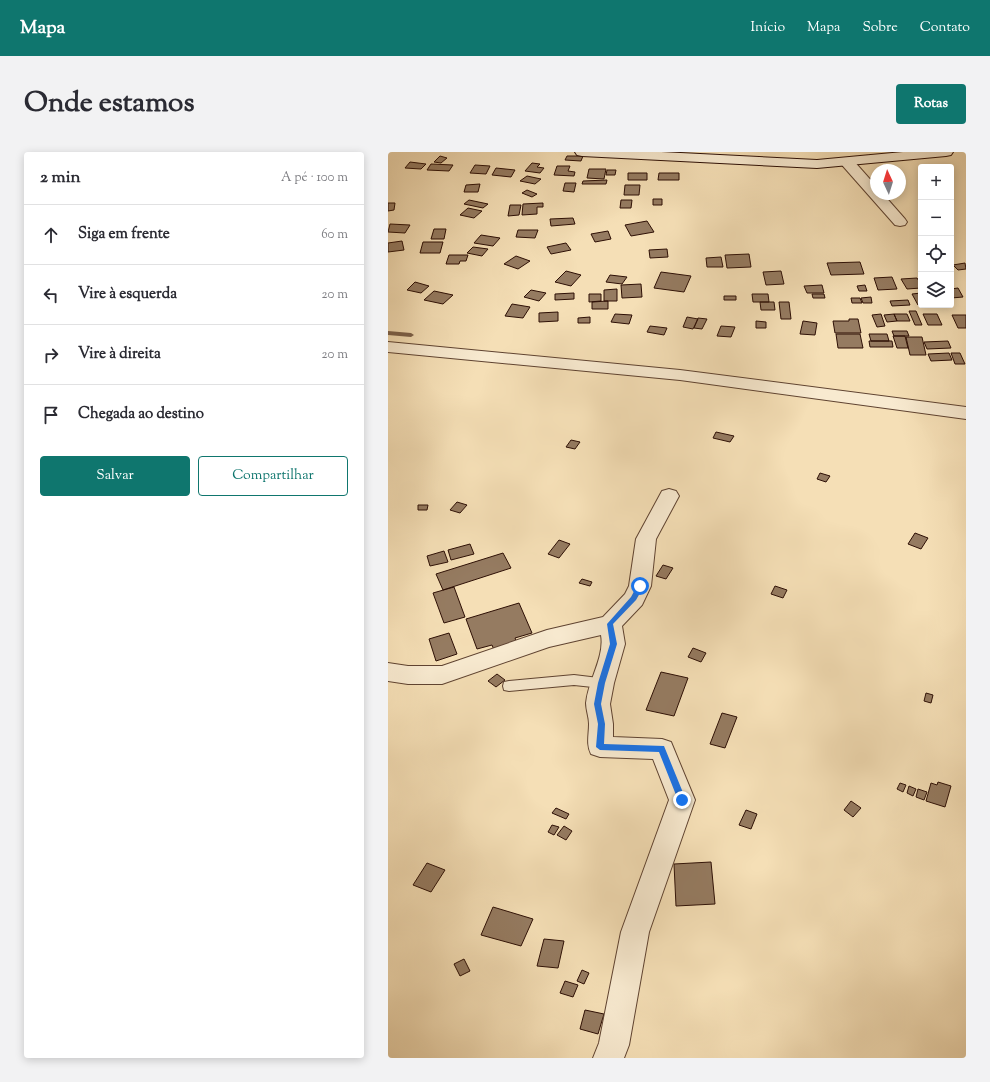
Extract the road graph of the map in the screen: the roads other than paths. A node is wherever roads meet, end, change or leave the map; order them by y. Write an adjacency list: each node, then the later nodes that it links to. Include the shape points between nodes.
1 (582, 152): 3 (street, via 817,164)
2 (946, 152): 3 (street)
3 (847, 162): 4 (street)
4 (900, 222)
5 (388, 347): 6 (street, via 680,375)
6 (966, 413)
7 (669, 496): 8 (street, via 646,539 640,586 634,599)
8 (610, 624): 9 (street, via 547,639 442,675); 10 (street, via 614,644)
9 (388, 672)
10 (602, 683): 11 (lane, via 574,680); 12 (street, via 598,704 602,724 600,747 662,749 682,800 635,932 614,1045)
11 (509, 686)
12 (608, 1058)

